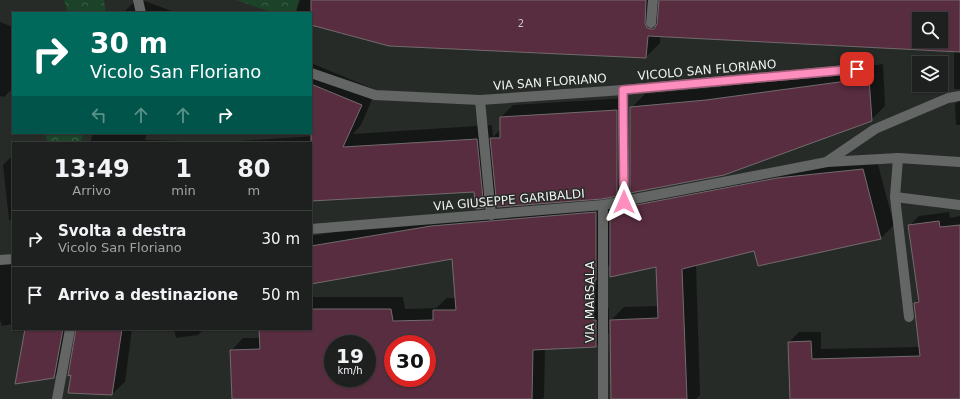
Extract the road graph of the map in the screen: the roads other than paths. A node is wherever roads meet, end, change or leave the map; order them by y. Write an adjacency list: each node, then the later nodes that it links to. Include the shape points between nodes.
1 (138, 0): 3 (street)
2 (653, 0): 4 (street)
3 (142, 12)
4 (651, 23)
5 (857, 69): 7 (street, VICOLO SAN FLORIANO)
6 (312, 73): 9 (street, VIA SAN FLORIANO, via 375,95)
7 (623, 90): 9 (street, VIA SAN FLORIANO); 14 (street, VICOLO SAN FLORIANO)
8 (960, 96): 11 (street, via 948,98 876,129)
9 (480, 100): 17 (street)
10 (898, 158): 11 (street, VIA GIUSEPPE GARIBALDI); 12 (street, VIA GIUSEPPE GARIBALDI); 13 (street)
11 (827, 162): 14 (street, VIA GIUSEPPE GARIBALDI)
12 (960, 162)
13 (895, 197): 16 (street); 21 (street)
14 (624, 202): 15 (street, VIA GIUSEPPE GARIBALDI)
15 (603, 205): 17 (street, VIA GIUSEPPE GARIBALDI); 24 (street, VIA MARSALA)
16 (960, 205)
17 (491, 215): 18 (street, VIA GIUSEPPE GARIBALDI)
18 (312, 229)
19 (12, 259): 20 (street)
20 (0, 260)
21 (910, 317)
22 (70, 330): 23 (street)
23 (57, 399)
24 (602, 399)

